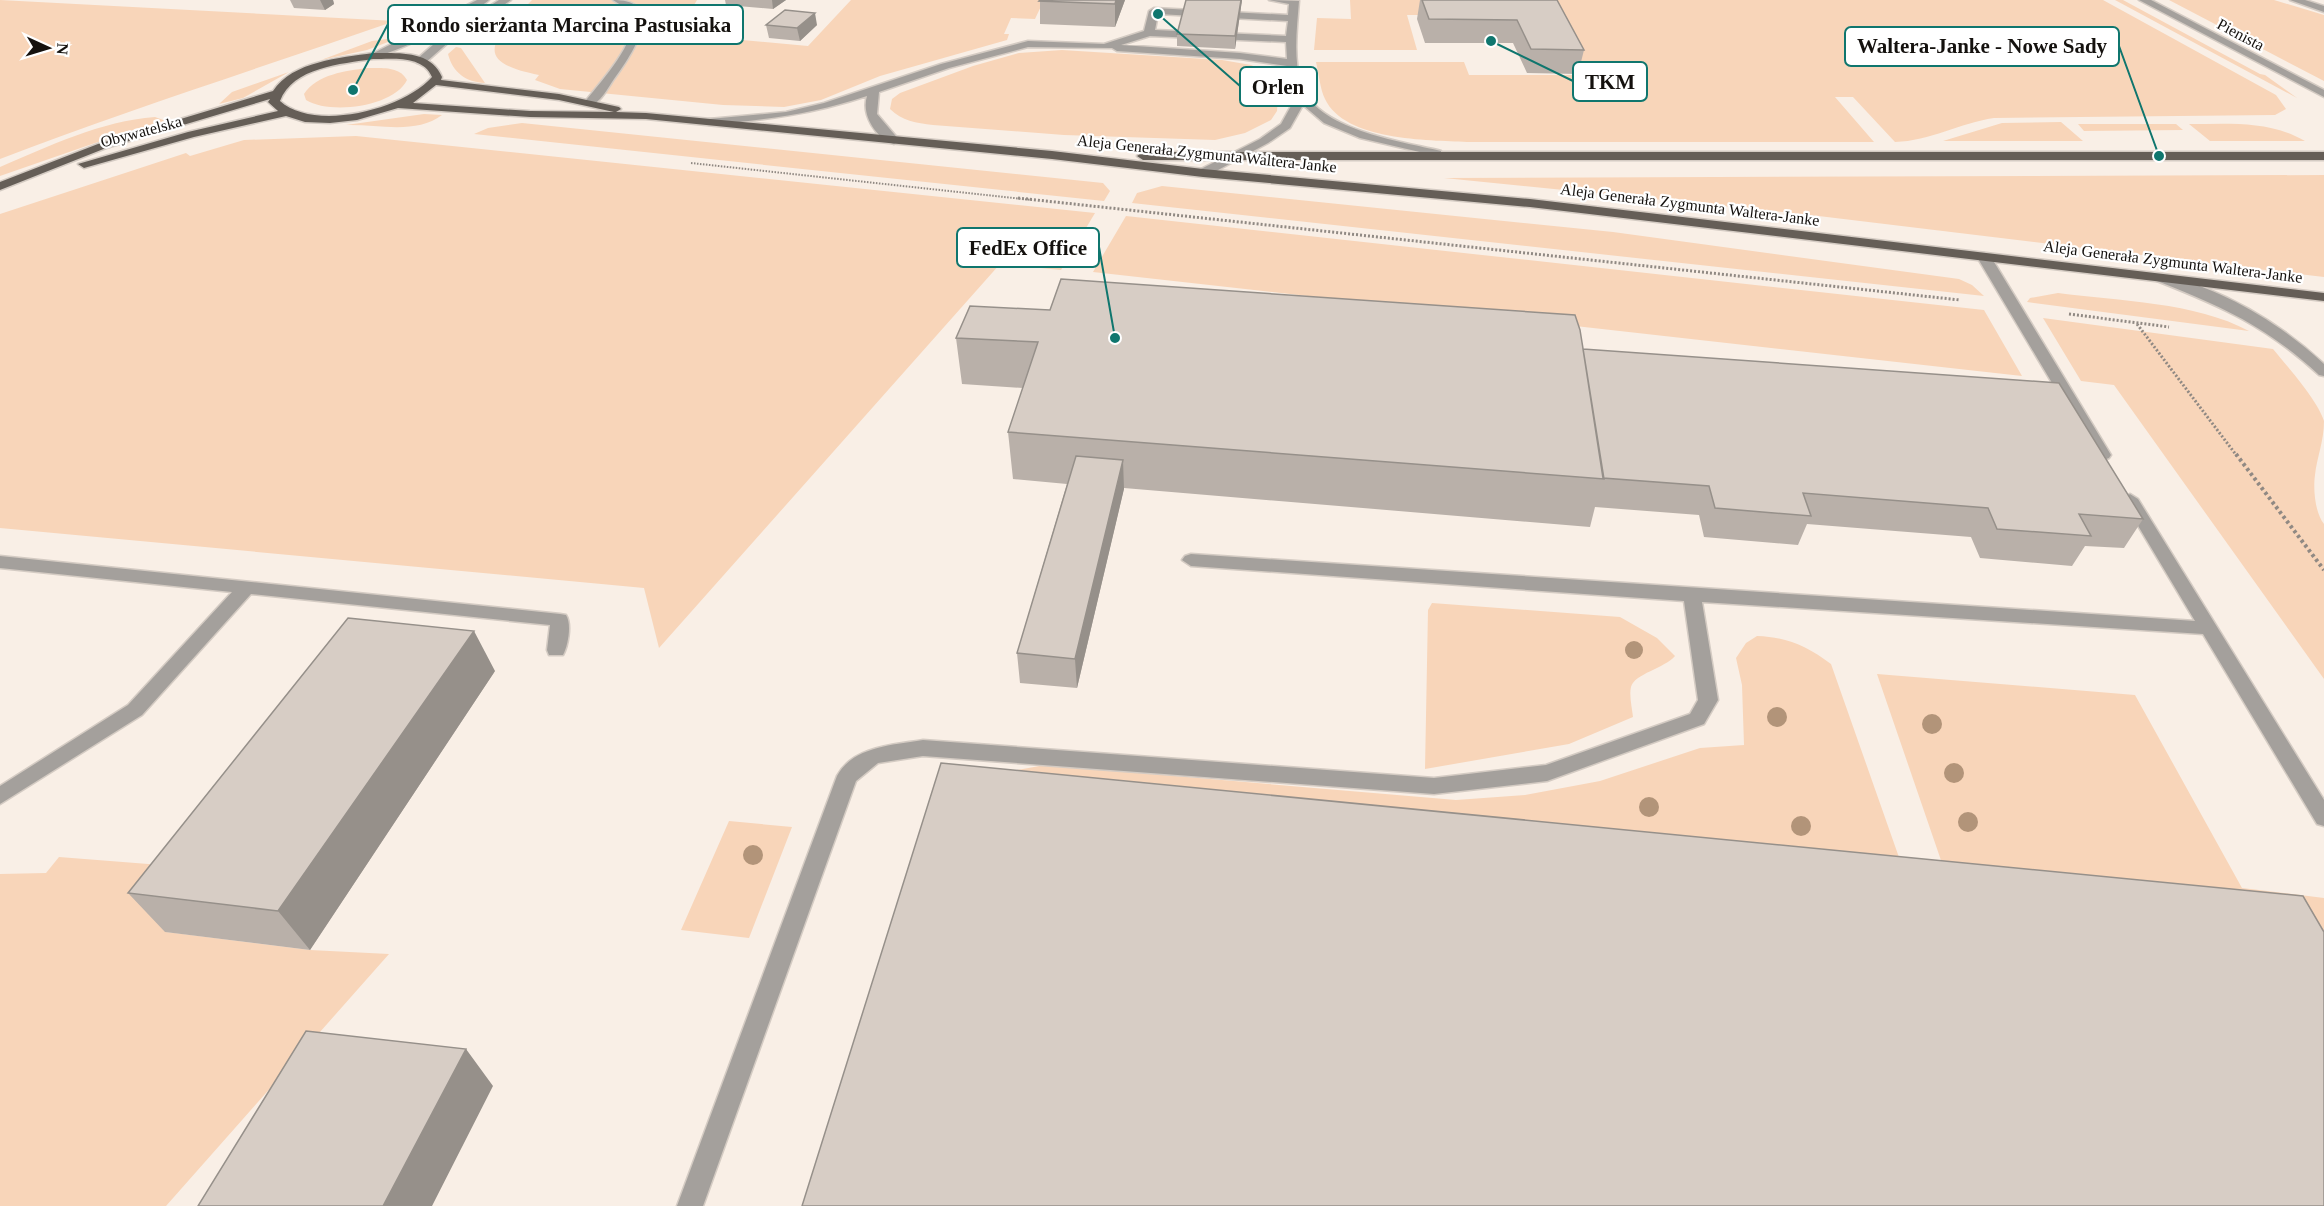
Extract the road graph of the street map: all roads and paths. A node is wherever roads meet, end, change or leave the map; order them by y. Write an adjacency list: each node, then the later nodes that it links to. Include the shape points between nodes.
1 (484, 0): 14 (street)
2 (506, 0): 15 (street, via 446,39)
3 (618, 0): 22 (street, via 632,6 638,15 636,37)
4 (1157, 0): 9 (street)
5 (1274, 0): 10 (street, via 1294,1)
6 (2144, 0): 20 (street, Pienista)
7 (2295, 0): 8 (street)
8 (2324, 9)
9 (1154, 11): 10 (street); 11 (street)
10 (1293, 18): 12 (street)
11 (1149, 33): 12 (street); 13 (street)
12 (1291, 39): 16 (street)
13 (1105, 47): 16 (street); 18 (street, via 1020,45)
14 (373, 56): 15 (main road, Obywatelska); 19 (main road, Obywatelska, via 311,70 286,83)
15 (421, 61): 17 (main road, via 436,71)
16 (1291, 63): 21 (street)
17 (434, 82): 22 (main road, Aleja Generała Zygmunta Waltera-Janke); 23 (main road, via 422,94)
18 (874, 92): 26 (street, via 786,115); 27 (street, via 869,102 870,113)
19 (275, 94): 24 (main road, via 277,108); 34 (main road, Obywatelska, via 102,146)
20 (2324, 94)
21 (1302, 97): 28 (street, via 1327,118 1359,135); 30 (street, via 1286,126)
22 (590, 103): 25 (main road, Aleja Generała Zygmunta Waltera-Janke)
23 (399, 105): 24 (main road, via 334,118); 25 (main road, Aleja Generała Zygmunta Waltera-Janke, via 530,114)
24 (286, 113): 34 (main road, Obywatelska)
25 (646, 116): 26 (main road, Aleja Generała Zygmunta Waltera-Janke)
26 (709, 122): 27 (main road, Aleja Generała Zygmunta Waltera-Janke)
27 (894, 141): 29 (main road, Aleja Generała Zygmunta Waltera-Janke)
28 (1437, 154): 30 (main road, Aleja Generała Zygmunta Waltera-Janke); 31 (main road, Aleja Generała Zygmunta Waltera-Janke)
29 (1052, 155): 30 (main road, Aleja Generała Zygmunta Waltera-Janke); 33 (main road, Aleja Generała Zygmunta Waltera-Janke)
30 (1233, 156): 33 (street)
31 (2324, 156)
32 (687, 163): 38 (path)
33 (1203, 172): 35 (main road, Aleja Generała Zygmunta Waltera-Janke, via 1530,203)
34 (3, 185)
35 (1984, 257): 36 (main road, Aleja Generała Zygmunta Waltera-Janke); 38 (street)
36 (2162, 278): 37 (main road, Aleja Generała Zygmunta Waltera-Janke); 41 (street, via 2261,321 2287,338)
37 (2324, 297)
38 (2014, 307): 39 (path); 42 (street)
39 (2137, 323): 40 (path); 46 (path)
40 (2170, 327)
41 (2324, 372)
42 (2111, 469)
43 (2123, 489): 49 (street)
44 (1191, 560): 48 (street)
45 (0, 562): 47 (street)
46 (2324, 570)
47 (248, 586): 50 (street, via 560,620); 51 (street, via 135,710)
48 (1692, 595): 49 (street); 53 (street, via 1708,700 1697,719 1547,774 1434,786 923,748 873,756 847,776)
49 (2207, 628): 52 (street)
50 (556, 650)
51 (0, 796)
52 (2324, 818)
53 (690, 1206)

